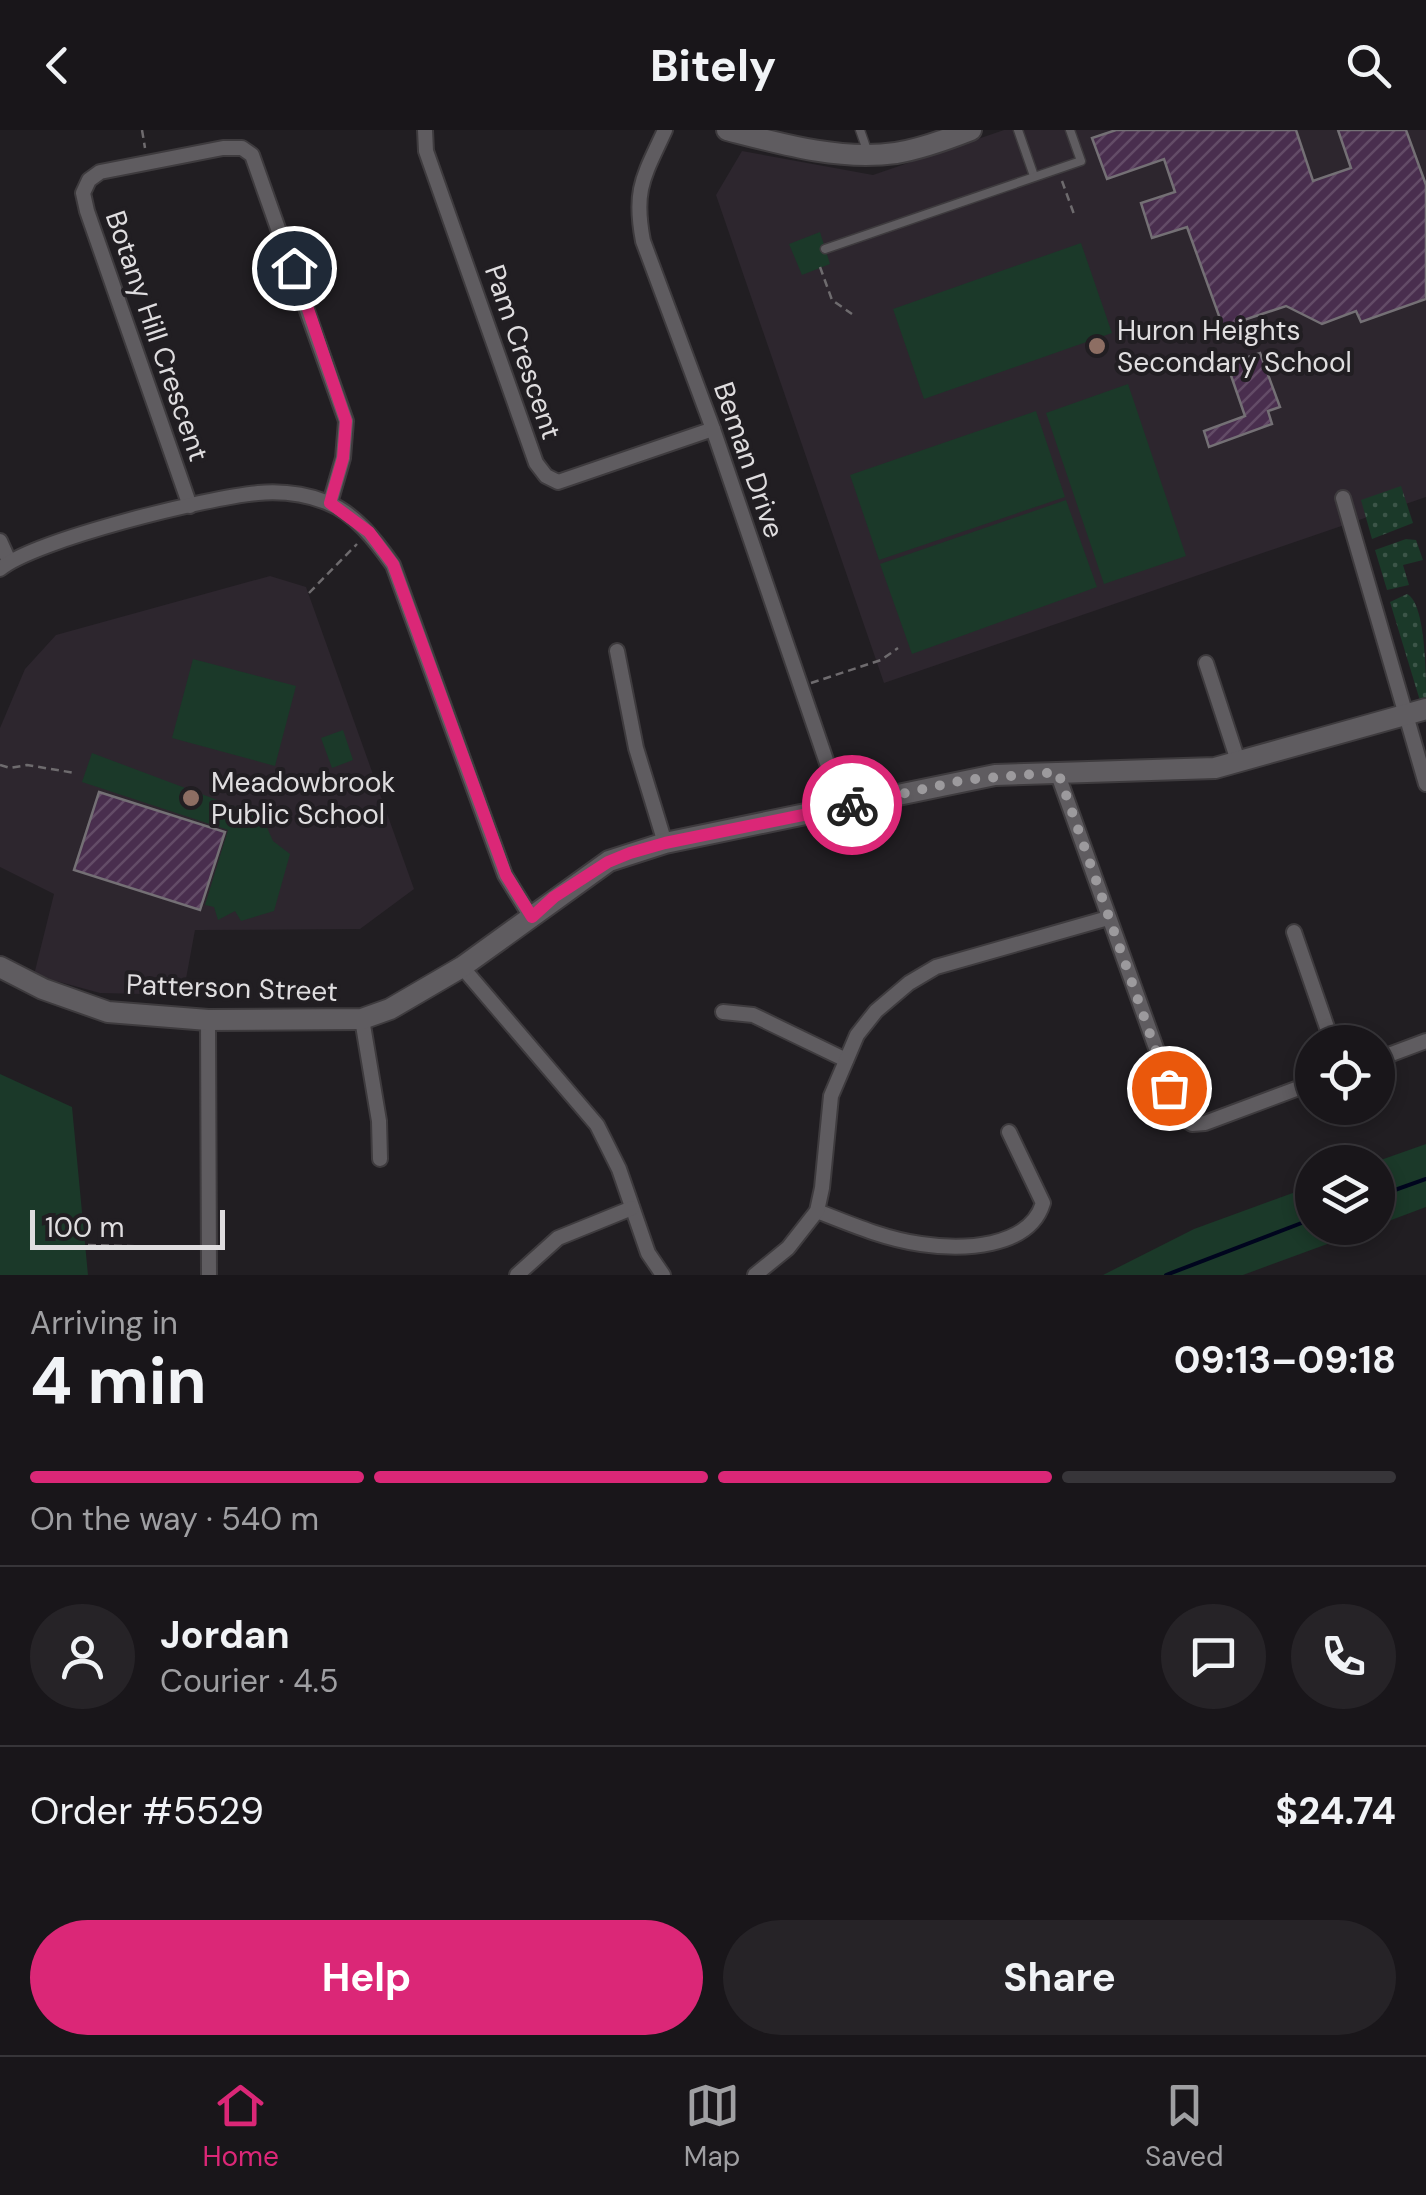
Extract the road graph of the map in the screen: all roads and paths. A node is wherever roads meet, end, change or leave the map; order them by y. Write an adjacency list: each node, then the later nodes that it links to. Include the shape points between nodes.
1 (142, 130): 11 (path)
2 (424, 130): 18 (street, Pam Crescent, via 536,463 546,476 558,482)
3 (665, 130): 18 (street, Beman Drive, via 639,188 637,210)
4 (726, 130): 10 (street, via 782,145)
5 (860, 130): 10 (lane)
6 (971, 130): 9 (street)
7 (1018, 130): 12 (lane)
8 (1070, 130): 12 (lane, via 1082,161)
9 (917, 139): 10 (street, via 898,153)
10 (868, 154)
11 (148, 162): 20 (street, Botany Hill Crescent, via 222,148 242,148 252,156 346,421); 21 (street, Botany Hill Crescent, via 100,172 83,193)
12 (1034, 176): 15 (lane)
13 (1065, 188): 14 (path)
14 (1075, 217)
15 (825, 249)
16 (820, 268): 17 (path, via 832,300)
17 (852, 314)
18 (712, 429): 29 (street, Beman Drive)
19 (1343, 498): 30 (street)
20 (330, 503): 21 (street, via 289,492); 22 (street)
21 (190, 506): 24 (street, via 48,545)
22 (369, 532): 25 (path); 38 (street, via 393,564 506,875)
23 (0, 541): 24 (street)
24 (4, 565)
25 (309, 593)
26 (898, 648): 29 (path, via 881,660)
27 (617, 651): 37 (street, via 636,748)
28 (1206, 663): 32 (street)
29 (800, 686): 36 (street, Beman Drive)
30 (1416, 712): 32 (street, Patterson Street); 35 (street)
31 (0, 764): 34 (path)
32 (1239, 764): 33 (street, Patterson Street)
33 (1058, 772): 36 (street, Patterson Street, via 964,780); 39 (street)
34 (75, 773)
35 (1426, 784)
36 (842, 807): 37 (street, Patterson Street)
37 (665, 843): 38 (street, Patterson Street, via 608,862)
38 (532, 917): 42 (street, Patterson Street)
39 (1108, 918): 49 (street, via 936,967 876,1011); 50 (street, via 1185,1120 1205,1123)
40 (1294, 932): 46 (street)
41 (0, 967): 44 (street, Patterson Street, via 108,1012)
42 (462, 967): 45 (street, Patterson Street); 53 (street, via 597,1125)
43 (723, 1012): 49 (street, via 753,1015)
44 (208, 1020): 45 (street, Patterson Street); 56 (street)
45 (362, 1020): 52 (street)
46 (1326, 1025)
47 (1426, 1041): 48 (street)
48 (1395, 1053)
49 (846, 1060): 54 (street, via 830,1096)
50 (1295, 1089)
51 (1009, 1132): 54 (street, via 1043,1204 1018,1235 958,1246 921,1244)
52 (380, 1159)
53 (632, 1208): 58 (street, via 558,1238); 59 (street)
54 (817, 1211): 60 (street)
55 (88, 1245): 56 (path)
56 (208, 1248): 57 (street)
57 (210, 1275)
58 (517, 1275)
59 (663, 1275)
60 (755, 1275)

